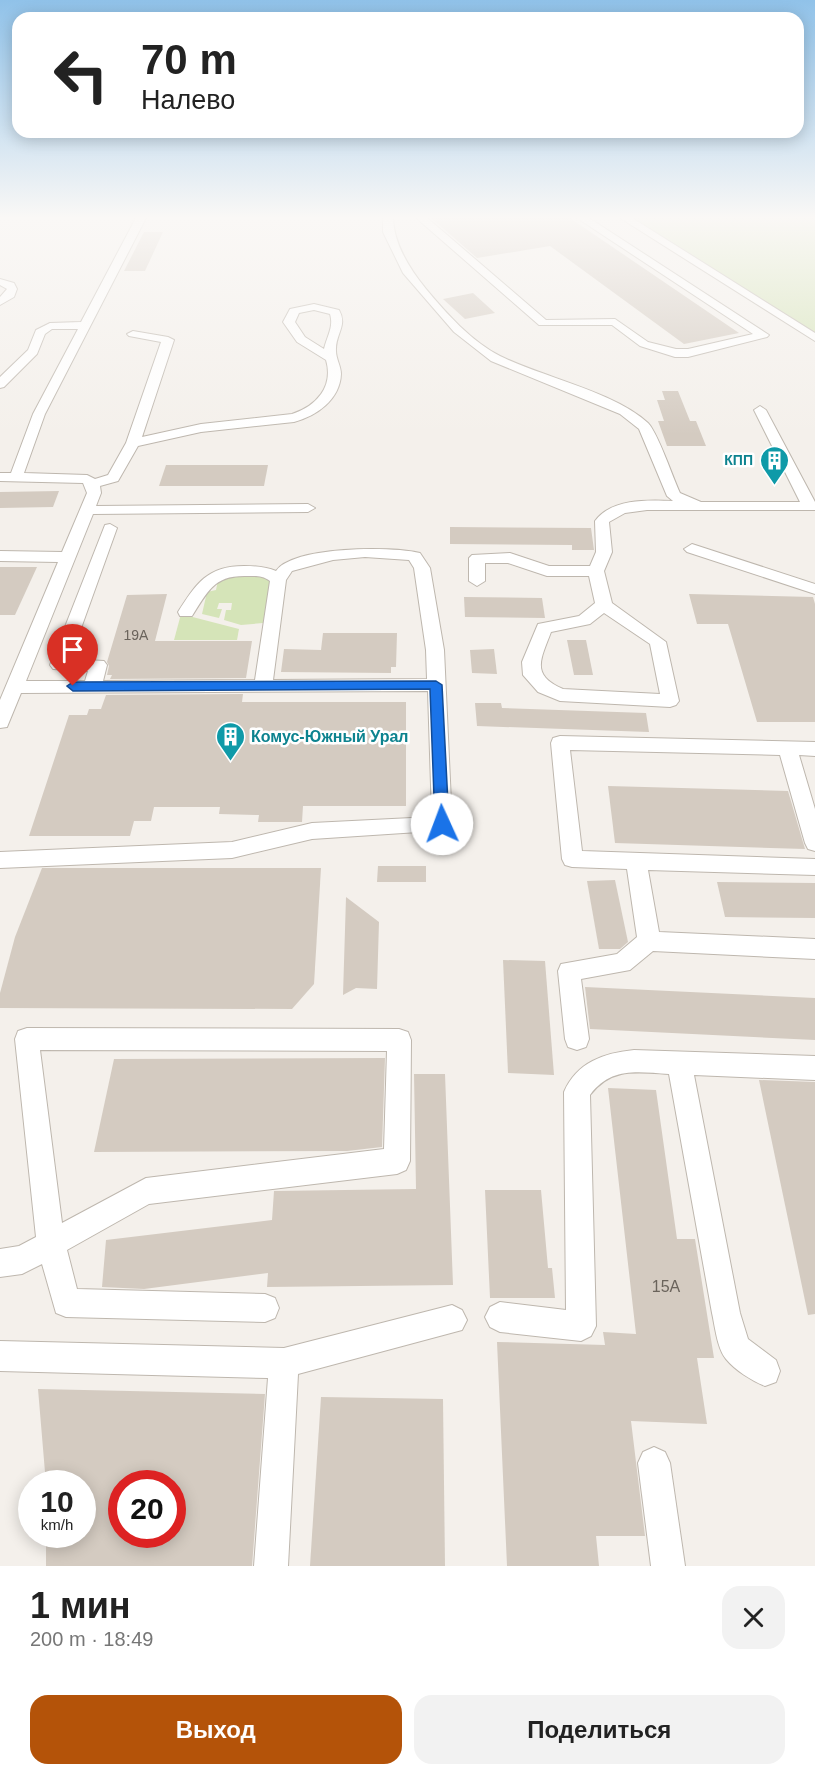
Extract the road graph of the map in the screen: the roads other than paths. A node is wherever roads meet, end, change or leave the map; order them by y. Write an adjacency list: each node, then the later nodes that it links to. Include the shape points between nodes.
1 (12, 289): 7 (street)
2 (103, 289): 8 (street)
3 (421, 289): 18 (street, via 458,330 495,358 625,411 645,427 674,496)
4 (504, 289): 5 (street, via 543,323 615,322 644,344 675,353 763,335)
5 (692, 289)
6 (738, 289): 10 (street)
7 (0, 302)
8 (84, 325): 12 (street, via 50,326 40,332 33,351); 16 (street, via 39,414)
9 (133, 334): 14 (street, via 168,340)
10 (815, 338)
11 (331, 358): 11 (street, via 299,339 291,329 289,322 294,311 315,306 335,312 339,321 330,348); 14 (street, via 335,367 333,386 324,401 305,415 201,428)
12 (0, 384)
13 (760, 410): 19 (street)
14 (133, 443): 17 (street, via 113,478)
15 (0, 477): 16 (street)
16 (16, 477): 17 (street, via 76,477)
17 (93, 484): 21 (street, via 94,493)
18 (699, 506): 19 (street); 26 (street, via 626,507 609,512 602,521 604,552)
19 (812, 506)
20 (308, 508): 21 (street)
21 (86, 510): 25 (street)
22 (110, 528): 33 (street, via 59,665 98,664)
23 (692, 549): 29 (street)
24 (0, 556): 25 (street)
25 (66, 556): 35 (street)
26 (596, 572): 28 (street, via 548,571 510,558 477,558); 30 (street)
27 (278, 580): 31 (street, via 263,571 220,572 204,584); 32 (street, via 286,568 340,553 415,556 422,568 435,650); 34 (street)
28 (477, 581)
29 (815, 589)
30 (604, 605): 30 (street, via 584,620 544,628 531,662 532,675 544,688 560,695 670,700 658,642)
31 (186, 612)
32 (436, 685): 34 (street); 40 (street, via 442,824 312,831 232,850)
33 (93, 686): 34 (street); 35 (street)
34 (263, 686)
35 (14, 687): 36 (street)
36 (0, 722)
37 (787, 748): 38 (street); 39 (street); 41 (street, via 560,743 572,859)
38 (815, 749)
39 (815, 843)
40 (0, 860)
41 (636, 861): 42 (street); 43 (street)
42 (815, 867)
43 (649, 941): 44 (street); 45 (street, via 622,963 569,971)
44 (815, 949)
45 (577, 1039)
46 (679, 1063): 47 (street); 51 (street, via 606,1064 590,1075 577,1092 581,1326); 55 (street, via 726,1313 736,1348)
47 (815, 1068)
48 (51, 1244): 48 (street, via 27,1039 399,1040 397,1161 146,1191); 49 (street, via 22,1260); 50 (street, via 66,1303)
49 (0, 1263)
50 (265, 1308)
51 (500, 1317)
52 (452, 1320): 54 (street)
53 (0, 1356): 54 (street)
54 (284, 1363): 57 (street)
55 (765, 1371)
56 (654, 1463): 58 (street)
57 (271, 1566)
58 (668, 1566)

